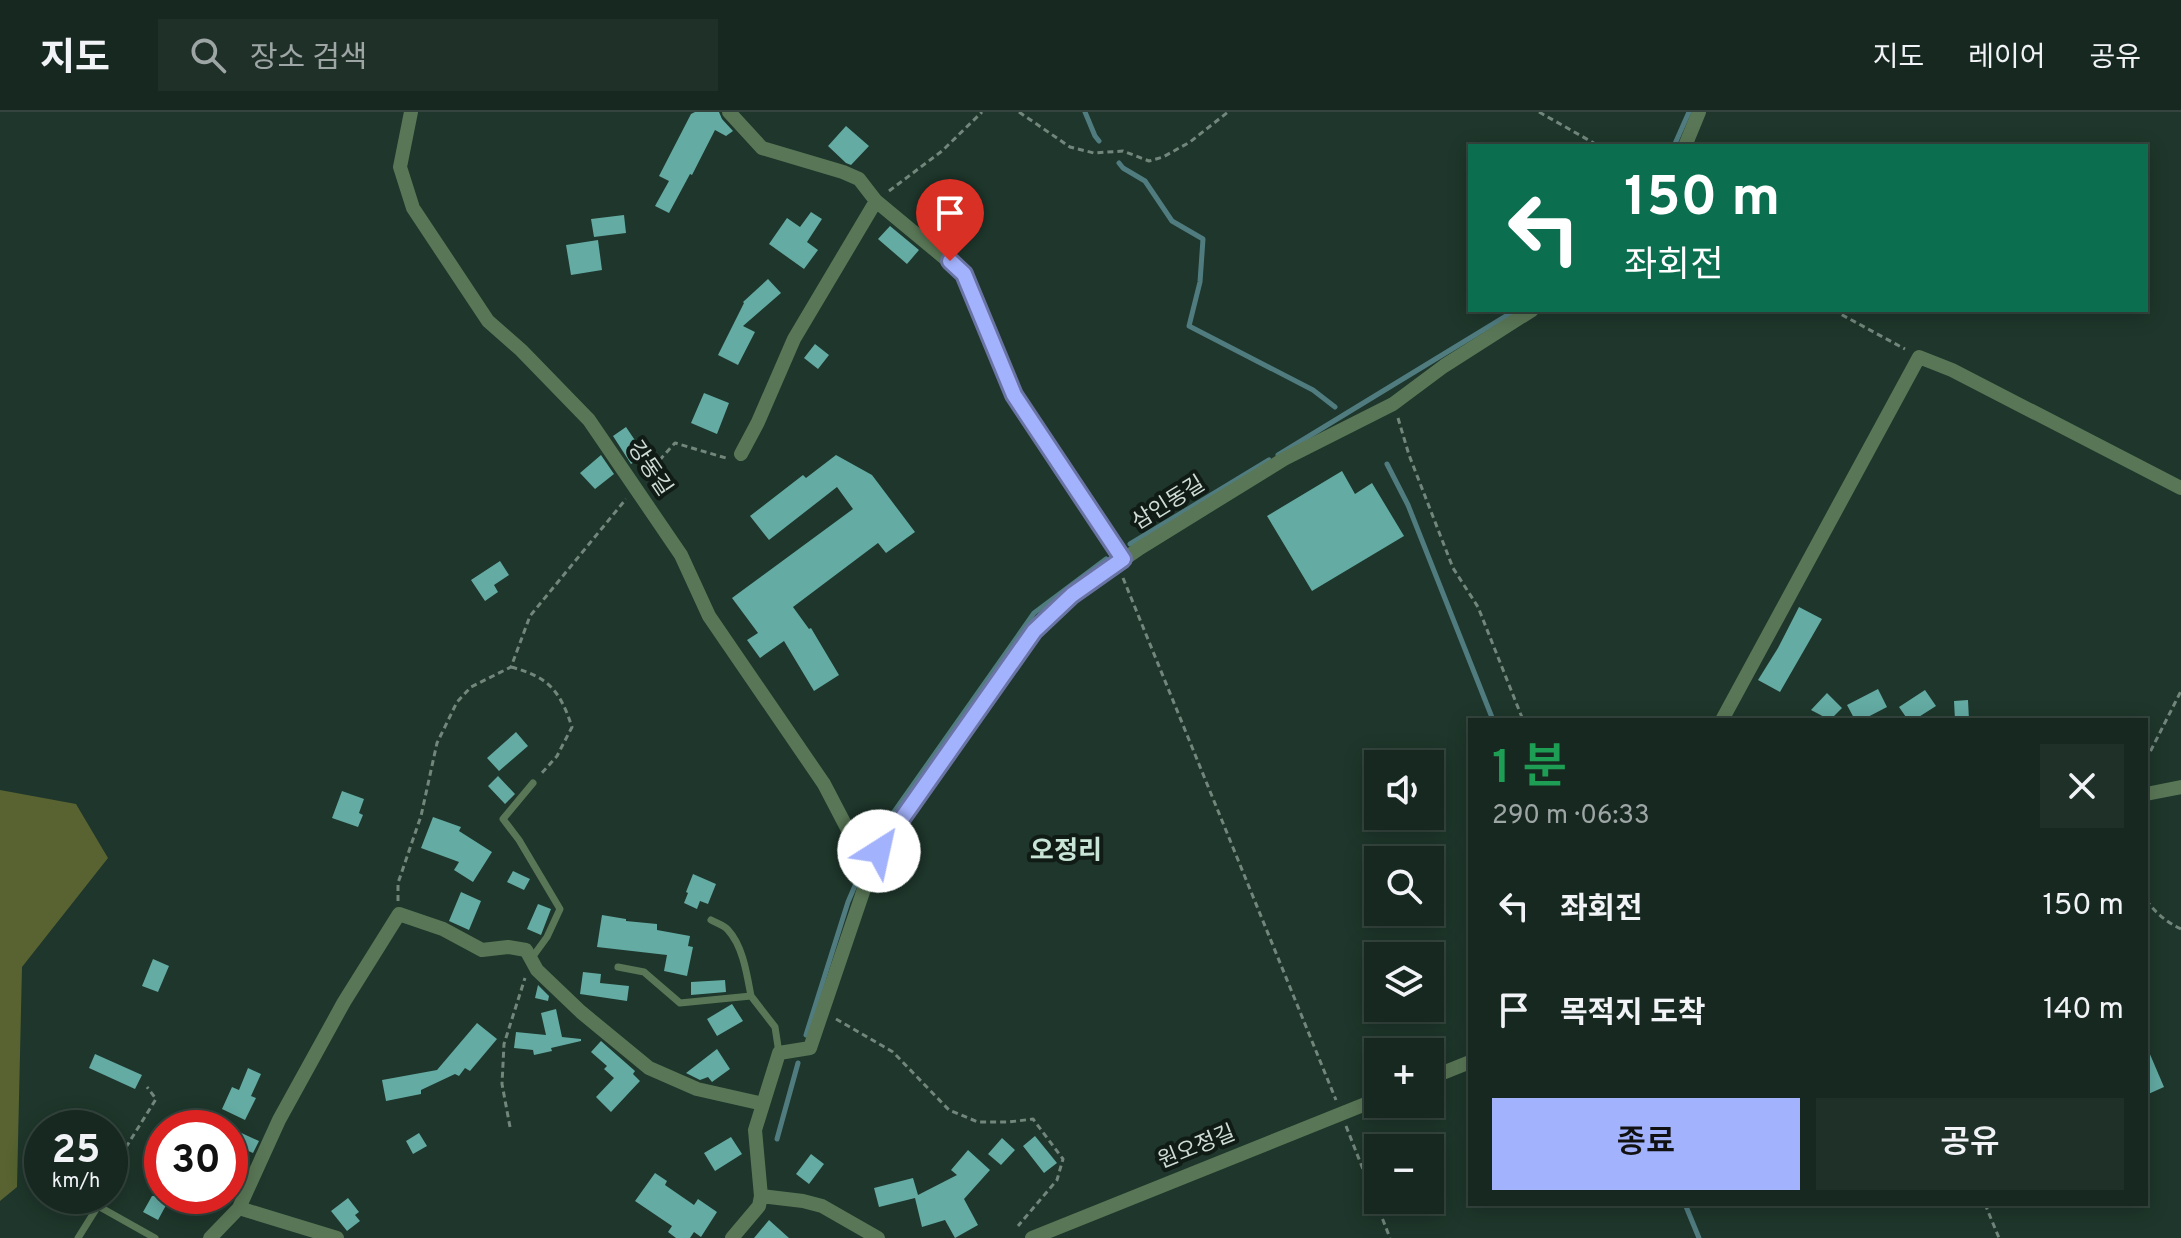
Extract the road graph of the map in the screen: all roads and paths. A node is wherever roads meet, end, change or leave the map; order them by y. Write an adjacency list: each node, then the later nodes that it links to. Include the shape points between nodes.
1 (411, 112): 16 (street, 강동길, via 400,167 413,208 488,321 589,420)
2 (729, 112): 10 (street, via 762,148 859,179)
3 (982, 112): 10 (path, via 942,151)
4 (1019, 112): 5 (path, via 1070,147 1094,153 1123,151 1149,161 1190,142)
5 (1228, 112)
6 (1539, 112): 8 (path)
7 (1699, 112): 9 (street)
8 (1595, 144)
9 (1686, 144)
10 (876, 201): 15 (street, via 794,339); 18 (street, via 964,274 1014,395)
11 (1529, 312): 14 (street, 삼인동길)
12 (1837, 312): 13 (path)
13 (1919, 357): 17 (street); 22 (street)
14 (1393, 404): 18 (street, 삼인동길, via 1284,459); 21 (path, via 1453,568 1478,607)
15 (741, 454): 16 (path, via 724,458 675,443)
16 (636, 487): 19 (path, via 530,616); 27 (street, 강동길, via 681,555 709,616 824,784 849,832)
17 (2181, 488)
18 (1120, 561): 27 (street, 삼인동길, via 1034,631); 42 (path)
19 (511, 667): 24 (path, via 548,682 565,705 572,727 557,756); 29 (path, via 471,687 457,702 437,743 421,816 398,883)
20 (2181, 691): 23 (path)
21 (1522, 718)
22 (1723, 718)
23 (2148, 756)
24 (533, 783): 32 (lane, via 503,819 560,909)
25 (2181, 787): 26 (street)
26 (2148, 794)
27 (879, 851): 35 (street, 삼인동길)
28 (2148, 902): 31 (path)
29 (397, 917): 32 (street, via 443,929 482,950 526,950); 45 (street, via 279,1120)
30 (711, 920): 34 (lane, via 727,928 738,946)
31 (2181, 929)
32 (531, 959): 40 (street, via 581,1012 649,1068 697,1089); 43 (path, via 504,1044 502,1084)
33 (618, 967): 34 (lane, via 644,972 680,1003)
34 (751, 996): 36 (lane, via 775,1027)
35 (822, 1011): 36 (street, 삼인동길, via 810,1048); 50 (path, via 893,1052 949,1110 978,1122 1033,1119 1063,1159 1057,1180)
36 (779, 1053): 40 (street)
37 (1468, 1063): 38 (street)
38 (1444, 1072)
39 (147, 1087): 44 (path, via 156,1099)
40 (763, 1104): 46 (street, via 755,1130)
41 (1364, 1105): 42 (street, 원오정길)
42 (1341, 1114): 57 (street, 원오정길); 58 (path)
43 (510, 1127)
44 (128, 1144)
45 (248, 1188)
46 (761, 1196): 55 (street, via 759,1206); 56 (street, via 822,1206)
47 (1986, 1206): 59 (path)
48 (248, 1211): 54 (street)
49 (233, 1214): 53 (street)
50 (1018, 1226)
51 (78, 1238): 52 (lane, via 98,1206)
52 (155, 1238)
53 (210, 1238)
54 (337, 1238)
55 (732, 1238)
56 (878, 1238)
57 (1032, 1238)
58 (1390, 1238)
59 (1999, 1238)

